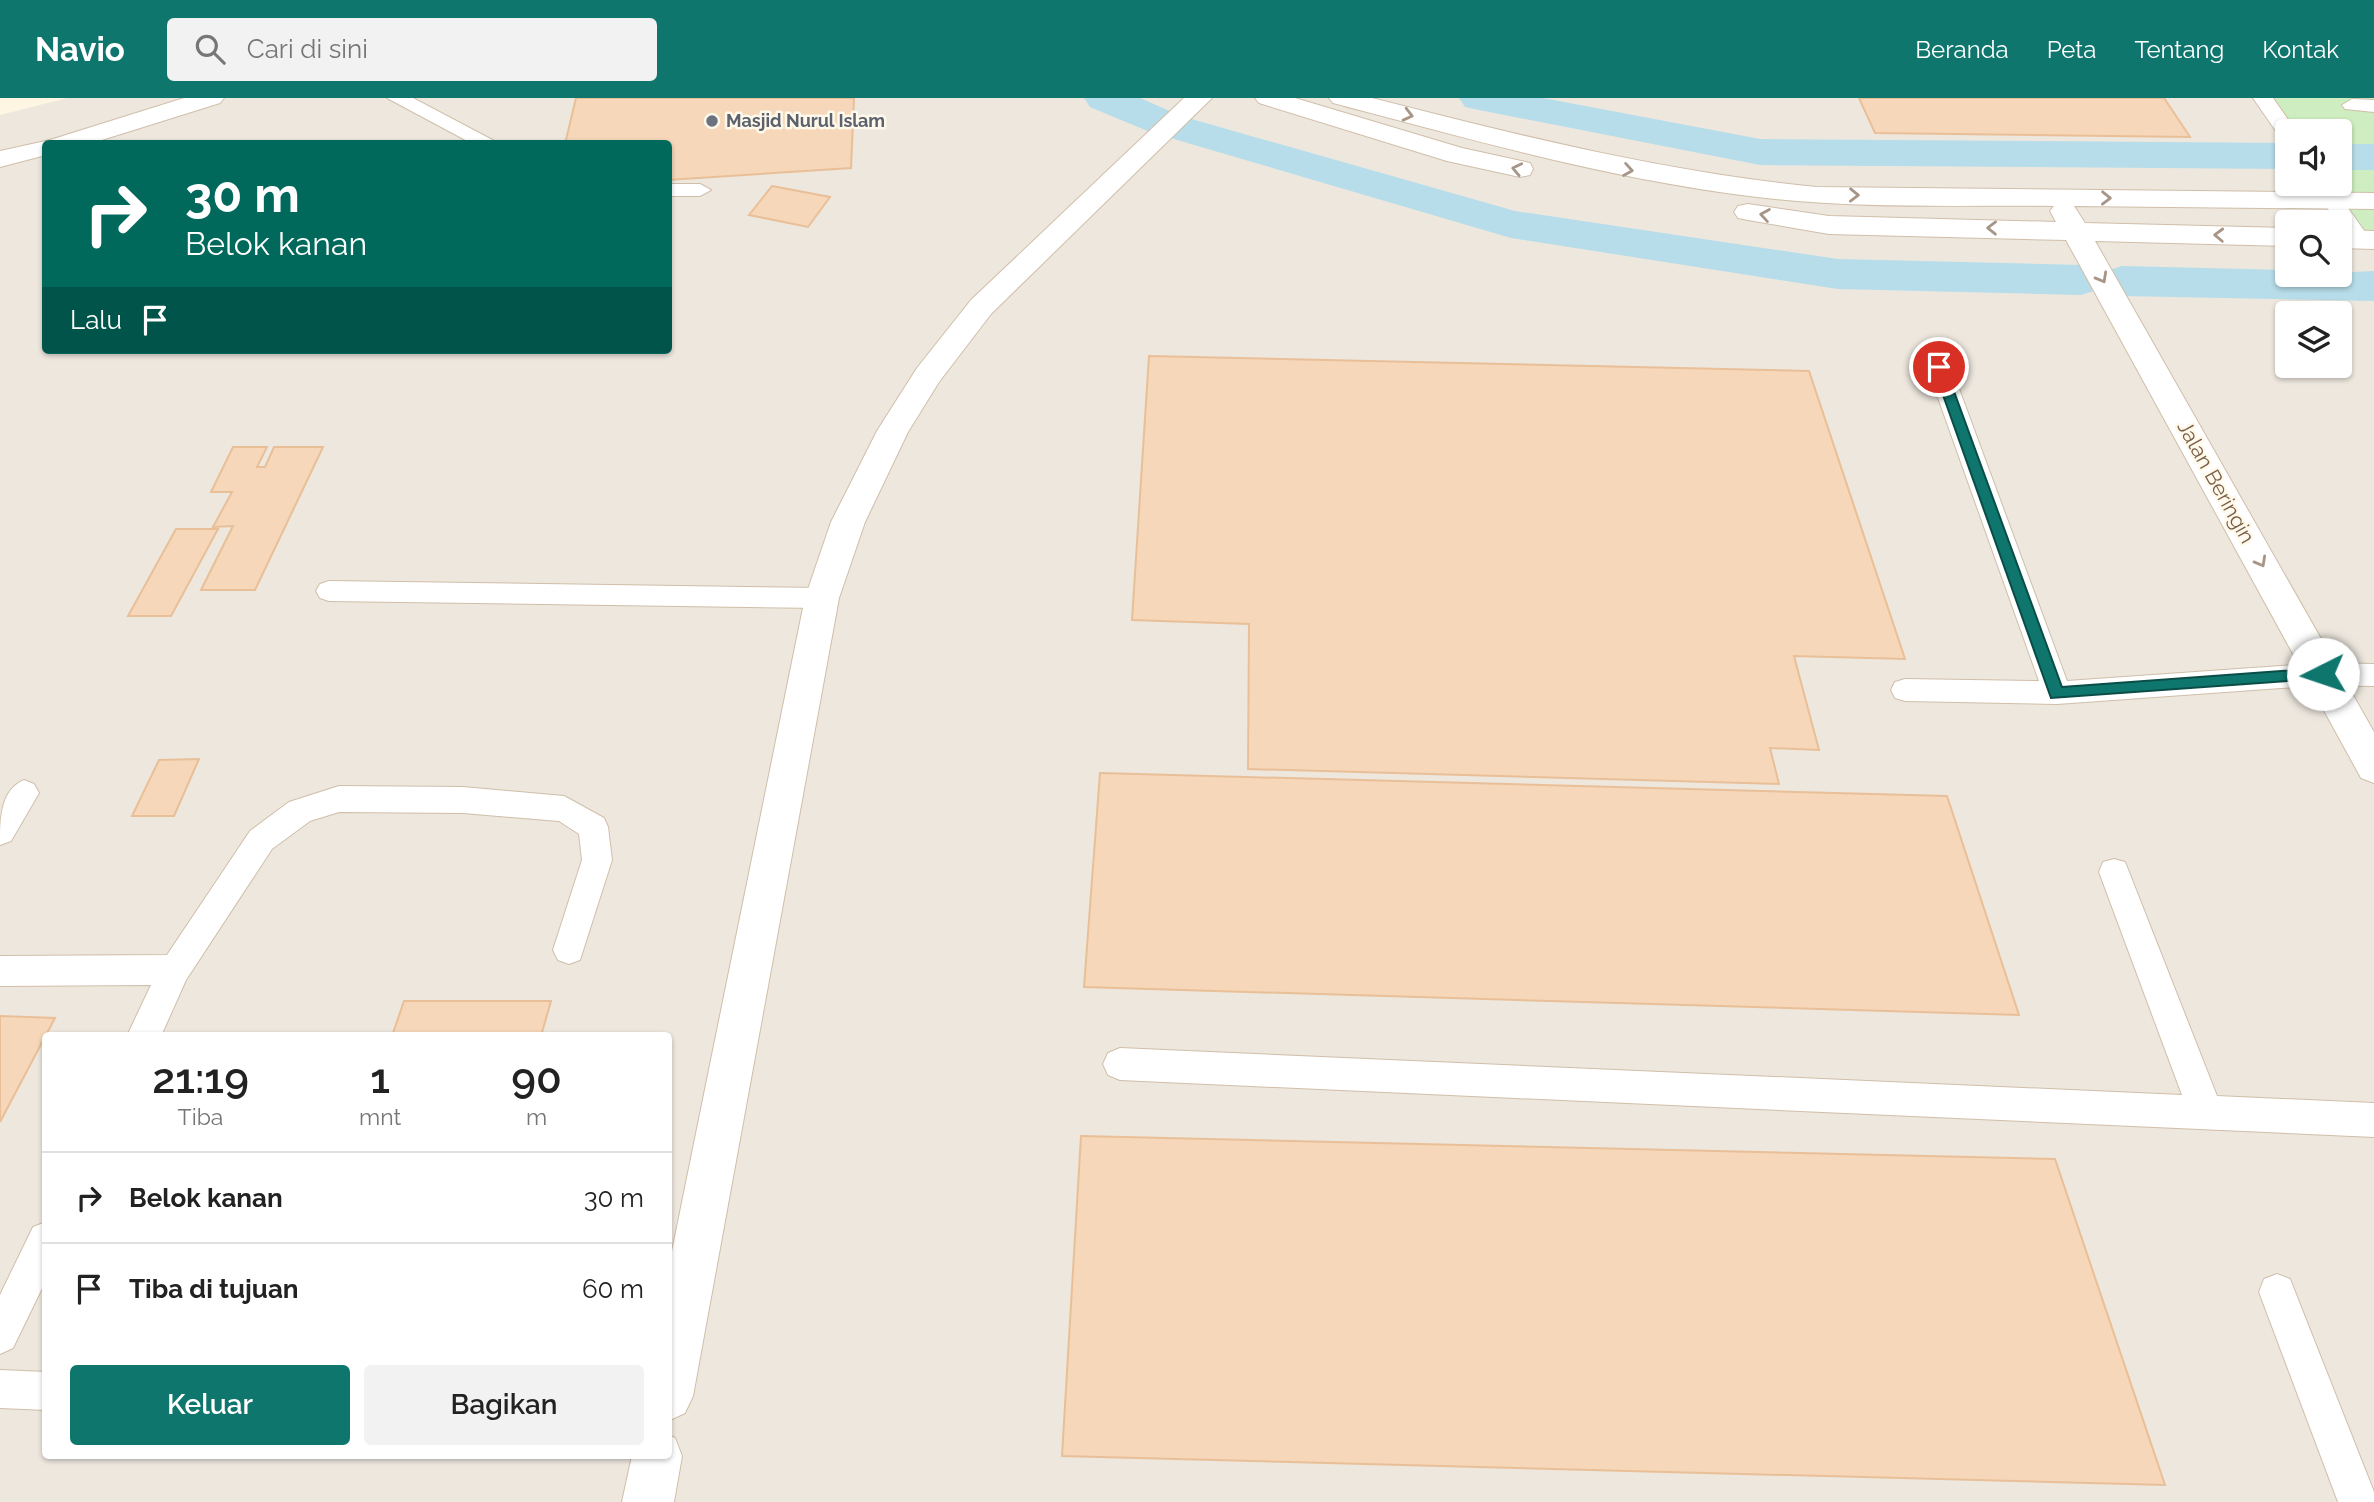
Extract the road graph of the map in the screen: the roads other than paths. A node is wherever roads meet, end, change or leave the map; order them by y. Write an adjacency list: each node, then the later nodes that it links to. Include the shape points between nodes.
1 (211, 98): 10 (street)
2 (397, 98): 11 (lane)
3 (1199, 98): 26 (street, via 981,307 928,375 893,431 848,522)
4 (1268, 98): 21 (street, one-way to 4, via 1829,225 1640,195 1456,155)
5 (1342, 98): 19 (street, one-way to 19, via 1619,168 1743,189 1817,195)
6 (2263, 98): 9 (lane)
7 (2353, 105): 8 (lane)
8 (2374, 106)
9 (2277, 119)
10 (73, 140)
11 (482, 140)
12 (42, 148): 13 (street)
13 (0, 159)
14 (672, 190): 15 (lane)
15 (700, 190)
16 (2275, 193): 19 (street, one-way to 16)
17 (2330, 196): 23 (lane)
18 (2348, 196): 20 (street)
19 (2056, 198): 21 (street, Jalan Beringin)
20 (2374, 201)
21 (2075, 230): 22 (street, one-way to 21); 27 (street, Jalan Beringin, one-way to 27)
22 (2275, 237)
23 (2357, 239)
24 (1939, 367): 30 (lane)
25 (329, 591): 26 (lane)
26 (822, 598): 45 (street)
27 (2323, 674): 28 (lane); 30 (lane); 31 (street, Jalan Beringin)
28 (2374, 675)
29 (1905, 690): 30 (lane)
30 (2057, 693)
31 (2374, 767)
32 (24, 793): 33 (lane)
33 (0, 832)
34 (2114, 872): 40 (lane)
35 (569, 950): 36 (lane, via 597,860 593,827 564,809 463,800 339,799 300,811 261,840)
36 (175, 970): 37 (lane); 38 (lane)
37 (0, 971)
38 (146, 1032)
39 (1120, 1064): 40 (lane)
40 (2206, 1113): 41 (lane)
41 (2374, 1120)
42 (42, 1248): 44 (lane)
43 (2277, 1292): 50 (lane)
44 (0, 1335)
45 (672, 1375)
46 (0, 1389): 47 (lane)
47 (42, 1391)
48 (656, 1459): 49 (street)
49 (648, 1502)
50 (2358, 1502)

